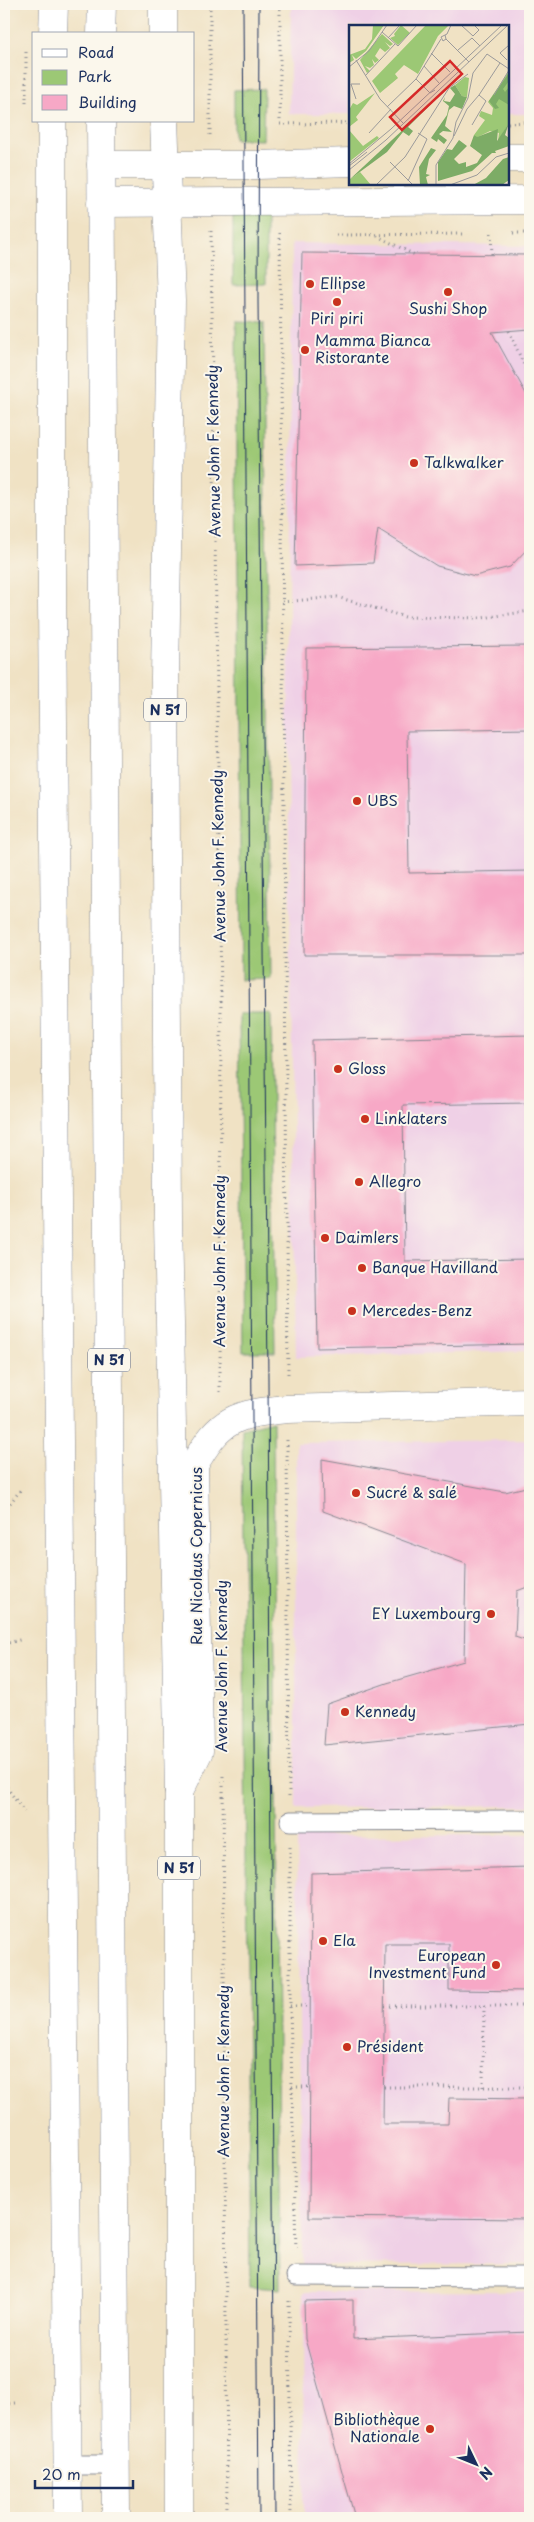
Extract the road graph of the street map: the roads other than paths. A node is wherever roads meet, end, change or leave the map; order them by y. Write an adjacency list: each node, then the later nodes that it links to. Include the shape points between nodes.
1 (54, 4): 4 (main road)
2 (102, 4): 5 (main road)
3 (163, 4): 6 (main road)
4 (53, 32)
5 (101, 32)
6 (163, 32)
7 (52, 122): 25 (main road, via 52,603)
8 (101, 122): 13 (main road, N 51)
9 (164, 122): 14 (main road, N 51)
10 (509, 158): 11 (main road)
11 (530, 158)
12 (349, 162): 14 (main road)
13 (101, 165): 14 (main road); 17 (main road, N 51)
14 (166, 165): 16 (main road, N 51)
15 (530, 200): 16 (main road)
16 (167, 202): 17 (main road); 19 (main road, N 51, via 171,300 164,677 168,1209)
17 (101, 203): 24 (main road, N 51)
18 (530, 1402): 19 (main road, Rue Nicolaus Copernicus, via 251,1413 231,1419 205,1445 194,1464 199,1750)
19 (179, 1792): 28 (main road, N 51)
20 (290, 1820): 21 (lane)
21 (530, 1820)
22 (296, 2276): 23 (lane)
23 (530, 2278)
24 (116, 2465): 25 (lane); 27 (main road, N 51)
25 (68, 2466): 26 (main road)
26 (68, 2518)
27 (116, 2518)
28 (179, 2518)

